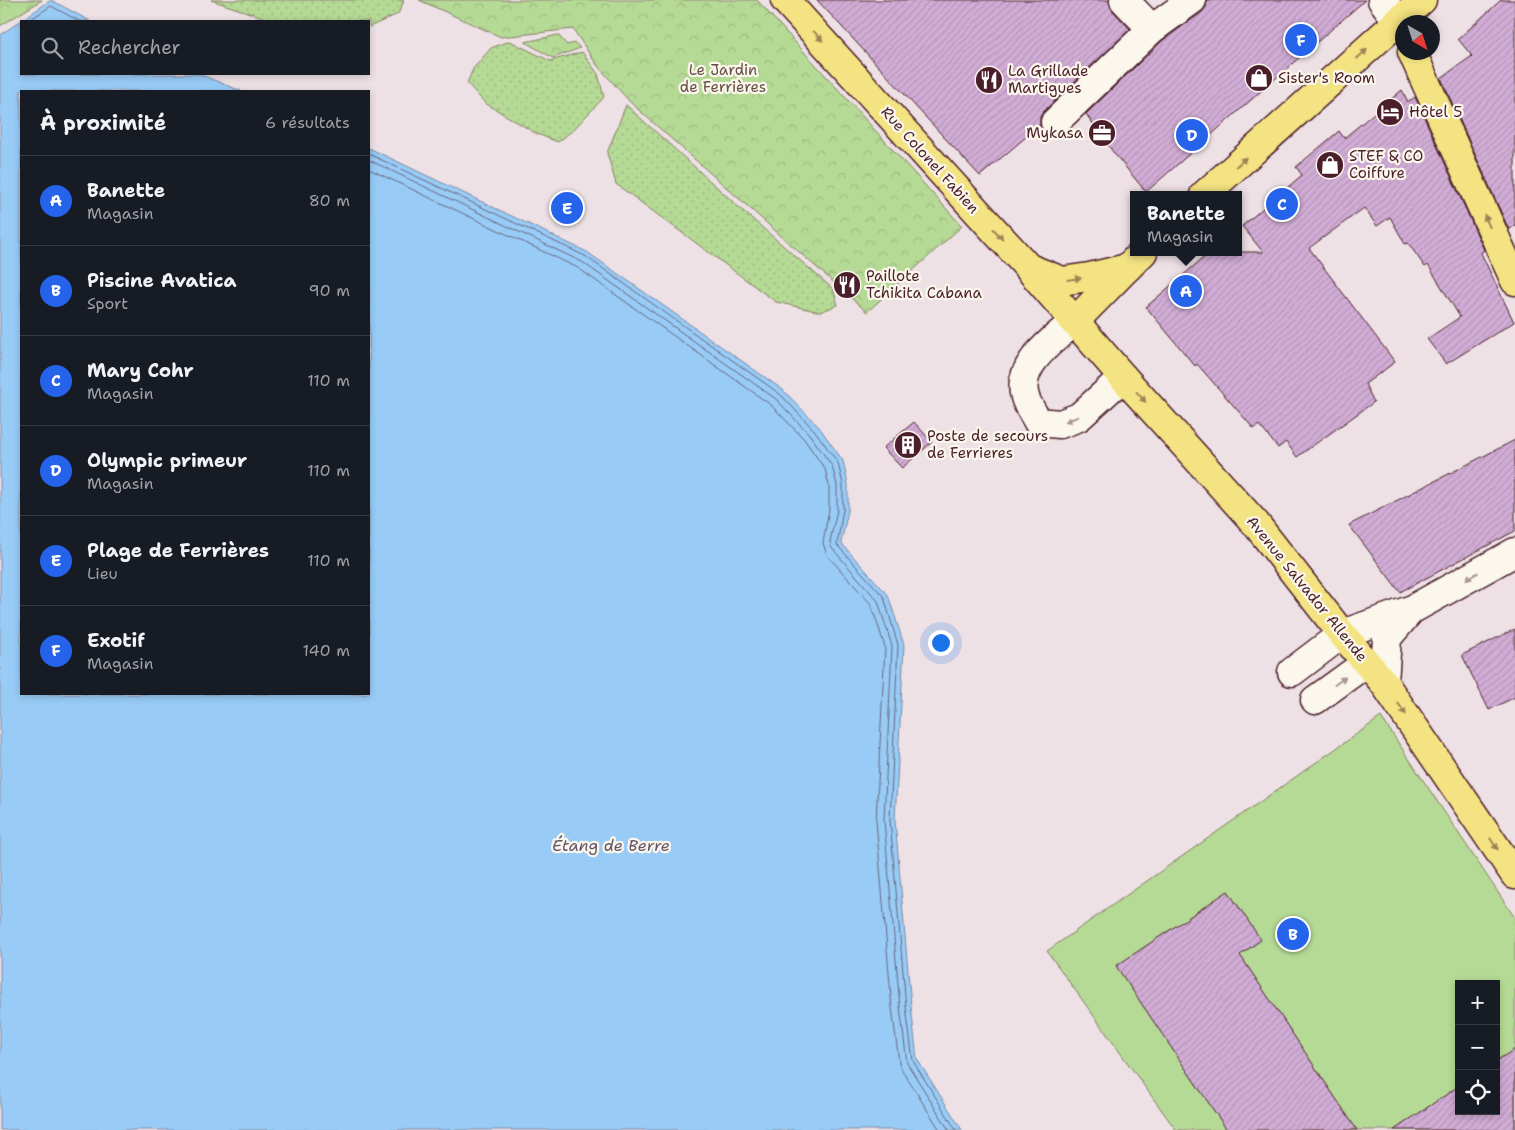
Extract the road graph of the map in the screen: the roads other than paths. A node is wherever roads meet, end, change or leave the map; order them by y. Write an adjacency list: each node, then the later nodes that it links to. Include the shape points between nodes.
1 (785, 0): 12 (main road, Rue Colonel Fabien, one-way to 12)
2 (1124, 0): 6 (street)
3 (1192, 0): 6 (street)
4 (1422, 0): 5 (main road)
5 (1394, 17): 9 (main road, one-way to 5)
6 (1152, 29): 8 (street)
7 (1416, 60): 10 (main road, one-way to 7)
8 (1055, 122)
9 (1208, 191)
10 (1509, 251): 13 (main road)
11 (1135, 260): 12 (main road, one-way to 11, via 1062,280 1089,277); 14 (main road)
12 (1028, 267): 14 (main road, Rue Colonel Fabien)
13 (1515, 281)
14 (1074, 322): 15 (main road, Avenue Salvador Allende); 15 (street, one-way to 14, via 1079,417 1060,424 1038,422 1024,396 1025,377 1040,350)
15 (1123, 377): 18 (main road, Avenue Salvador Allende, one-way to 18, via 1256,524)
16 (1515, 552): 17 (street, one-way to 17)
17 (1411, 610): 18 (street); 21 (street, via 1387,638)
18 (1342, 634): 19 (main road, Avenue Salvador Allende); 20 (street)
19 (1366, 663): 21 (main road, Avenue Salvador Allende); 22 (street, one-way to 19)
20 (1292, 672)
21 (1384, 683): 23 (main road, Avenue Salvador Allende, one-way to 23)
22 (1315, 700)
23 (1515, 875)

